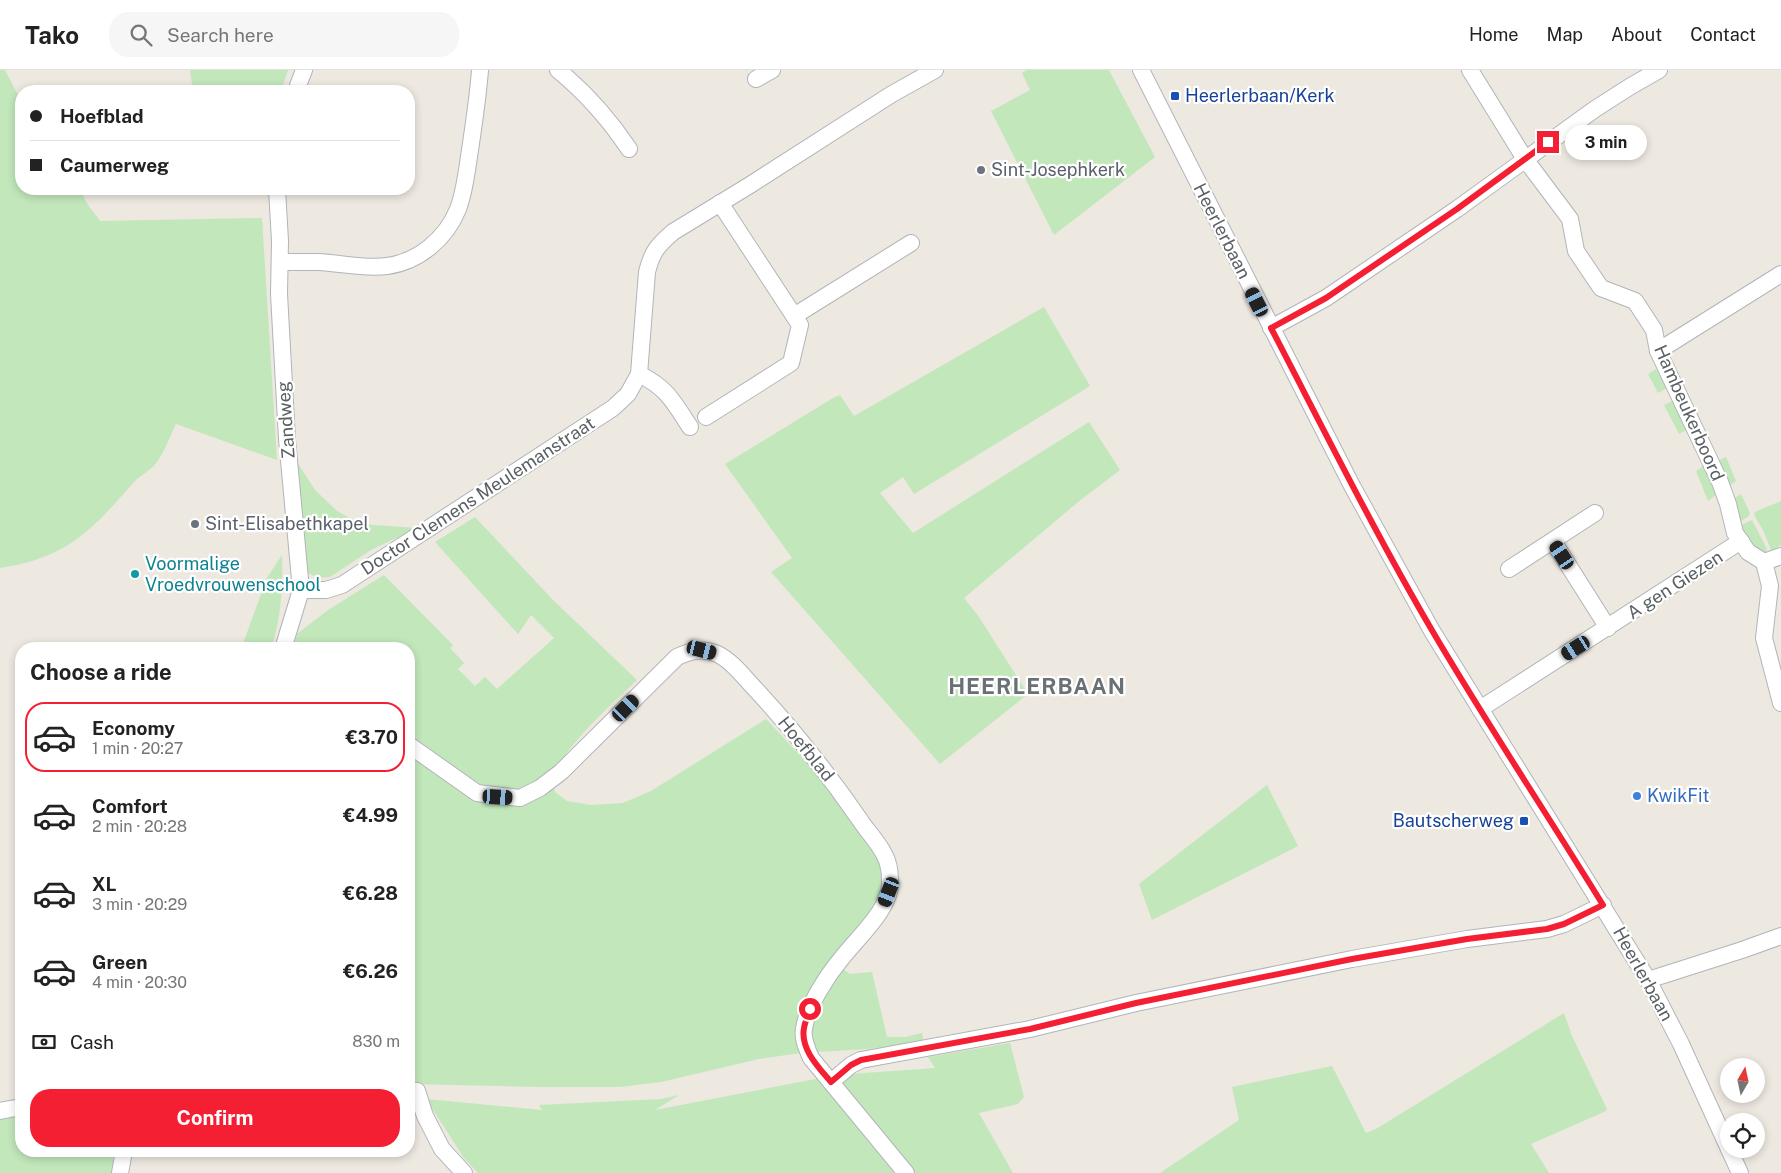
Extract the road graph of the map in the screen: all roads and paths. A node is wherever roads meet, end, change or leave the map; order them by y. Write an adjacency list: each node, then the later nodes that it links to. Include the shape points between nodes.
1 (304, 70): 11 (street)
2 (480, 70): 17 (street, via 463,192 450,225 440,238 427,250 400,264 373,267)
3 (558, 70): 12 (street, via 601,112)
4 (772, 70): 10 (street)
5 (936, 70): 9 (street, Doctor Clemens Meulemanstraat)
6 (1141, 70): 20 (street, Heerlerbaan)
7 (1470, 70): 13 (street, Hambeukerboord)
8 (1659, 70): 13 (street)
9 (913, 75): 15 (street, Doctor Clemens Meulemanstraat)
10 (756, 79)
11 (298, 85)
12 (629, 149)
13 (1525, 159): 20 (street, via 1326,298); 21 (street, Hambeukerboord, via 1570,219 1576,251 1601,288 1635,301 1654,330)
14 (277, 195): 17 (street, Zandweg)
15 (720, 203): 19 (street); 22 (street, Doctor Clemens Meulemanstraat, via 673,232 651,256)
16 (910, 243): 19 (street)
17 (280, 262): 31 (street, Zandweg, via 287,439)
18 (1781, 274): 21 (street)
19 (794, 316): 23 (street, via 800,326 791,363)
20 (1271, 328): 35 (street, Heerlerbaan, via 1432,631)
21 (1658, 351): 27 (street, Hambeukerboord, via 1720,482 1735,533)
22 (639, 374): 24 (street, via 669,394); 31 (street, Doctor Clemens Meulemanstraat, via 628,394 613,408 342,585 326,590)
23 (706, 417)
24 (690, 427)
25 (1594, 513): 26 (street)
26 (1552, 541): 30 (street); 32 (street, A gen Giezen)
27 (1741, 542): 29 (street, Hambeukerboord, via 1748,552); 32 (street, A gen Giezen)
28 (1781, 556): 29 (street)
29 (1764, 562): 34 (street, via 1770,586 1764,638)
30 (1509, 569)
31 (301, 590): 33 (street, Zandweg)
32 (1608, 628): 35 (street, A gen Giezen)
33 (285, 642)
34 (1781, 702)
35 (1480, 709): 37 (street, Heerlerbaan)
36 (415, 749): 40 (street, Hoefblad, via 477,793 520,798 561,772 677,657 702,650 723,657 807,749 884,854 888,868 891,882 886,901 831,973 810,1009 803,1029 811,1058)
37 (1603, 905): 39 (street, Heerlerbaan); 40 (street, via 1547,929 1352,959 1136,1003 1030,1029 861,1060)
38 (1781, 936): 39 (street)
39 (1648, 980): 44 (street, Heerlerbaan)
40 (831, 1082): 49 (street, Hoefblad)
41 (415, 1095): 48 (street, via 442,1149)
42 (15, 1108): 43 (street)
43 (0, 1111)
44 (1720, 1129)
45 (123, 1157): 47 (street)
46 (1733, 1158): 50 (street, Heerlerbaan)
47 (120, 1173)
48 (464, 1173)
49 (906, 1173)
50 (1740, 1173)

